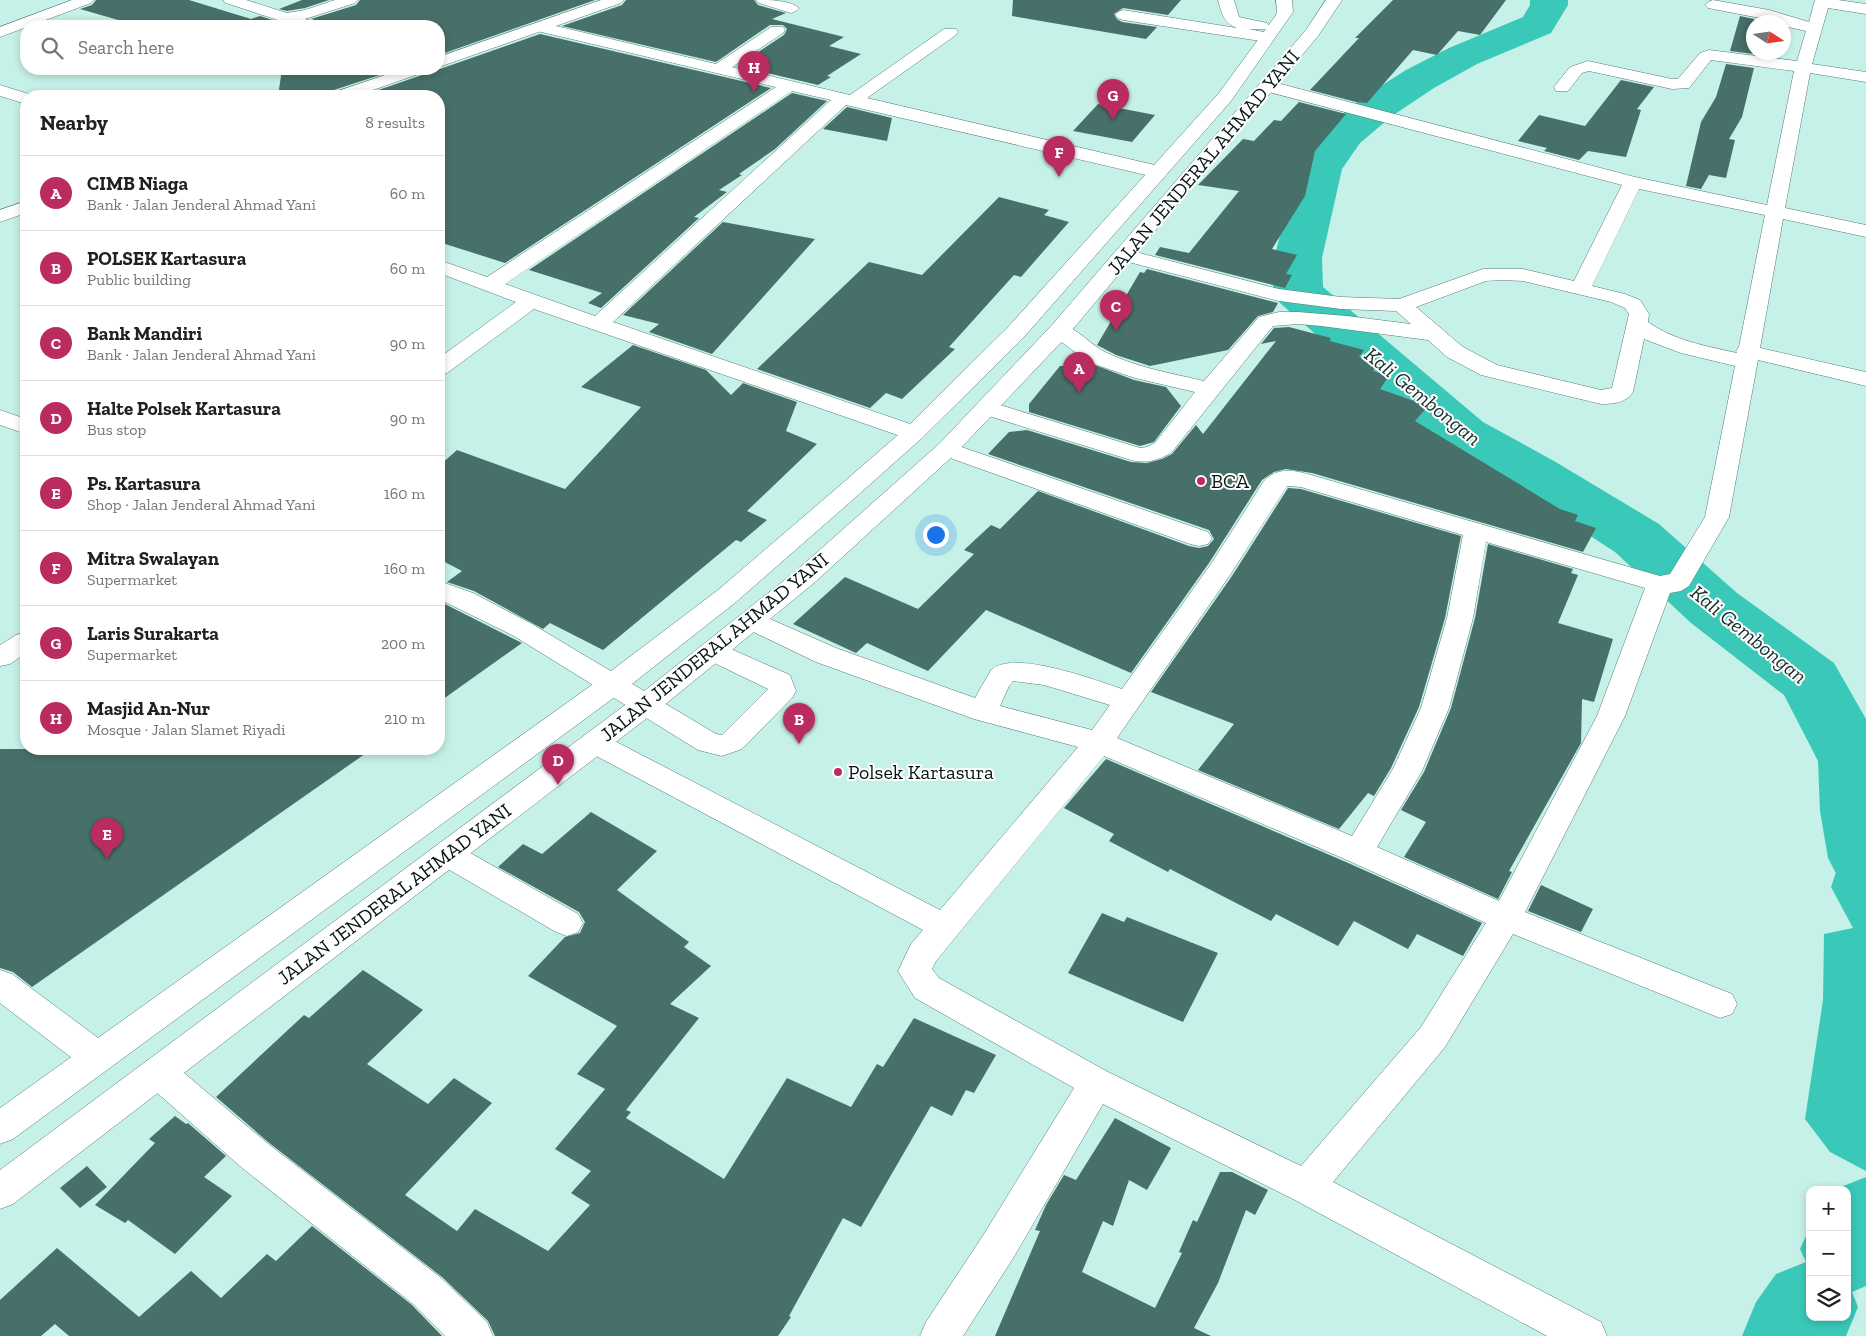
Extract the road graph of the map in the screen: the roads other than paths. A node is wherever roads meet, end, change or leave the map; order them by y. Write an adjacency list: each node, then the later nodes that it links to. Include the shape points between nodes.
1 (86, 0): 15 (main road)
2 (231, 0): 14 (main road)
3 (350, 0): 14 (main road)
4 (616, 0): 18 (main road)
5 (764, 0): 11 (main road)
6 (1226, 0): 23 (main road, via 1232,20)
7 (1284, 0): 23 (main road, JALAN JENDERAL AHMAD YANI, via 1285,12)
8 (1334, 0): 30 (main road, JALAN JENDERAL AHMAD YANI, via 1312,33)
9 (1822, 1): 12 (main road); 19 (main road)
10 (1713, 5): 19 (main road, via 1769,15)
11 (791, 8)
12 (1866, 9)
13 (1124, 15): 23 (main road)
14 (286, 18): 16 (main road)
15 (32, 20)
16 (292, 20)
17 (20, 25): 21 (main road)
18 (539, 27): 24 (main road); 26 (main road)
19 (1814, 28): 25 (main road)
20 (777, 30): 26 (main road)
21 (0, 32)
22 (950, 32): 35 (main road)
23 (1271, 32): 36 (main road, JALAN JENDERAL AHMAD YANI, via 1225,97)
24 (445, 60)
25 (1803, 67): 28 (main road); 31 (main road, via 1706,55 1683,84 1585,66 1574,71); 39 (main road)
26 (719, 70): 29 (main road)
27 (397, 75): 33 (main road)
28 (1866, 77)
29 (789, 86): 35 (main road); 44 (main road)
30 (1267, 86): 37 (main road); 42 (main road, JALAN JENDERAL AHMAD YANI)
31 (1562, 87)
32 (0, 90): 34 (main road)
33 (357, 90)
34 (20, 97)
35 (847, 100): 36 (main road); 48 (main road)
36 (1159, 172): 59 (main road, JALAN JENDERAL AHMAD YANI, via 1016,332)
37 (1633, 182): 39 (main road); 45 (main road)
38 (20, 209): 40 (main road)
39 (1775, 212): 41 (main road); 52 (main road)
40 (0, 216)
41 (1866, 231)
42 (1124, 255): 47 (main road, via 1263,292 1341,303); 50 (main road, JALAN JENDERAL AHMAD YANI)
43 (445, 268): 44 (main road)
44 (488, 286): 46 (main road)
45 (1580, 289): 47 (main road, via 1523,276 1483,275); 49 (main road, via 1633,304 1639,314)
46 (531, 301): 48 (main road); 53 (main road)
47 (1401, 305): 51 (main road)
48 (598, 324): 59 (main road)
49 (1636, 324): 51 (main road, via 1622,392 1612,397 1489,370 1455,352); 52 (main road, via 1666,342)
50 (1060, 330): 55 (main road, via 1104,360); 56 (main road, JALAN JENDERAL AHMAD YANI)
51 (1434, 334): 55 (main road, via 1281,316 1266,321)
52 (1746, 356): 54 (main road); 63 (main road, via 1717,517 1708,534)
53 (445, 364)
54 (1866, 379)
55 (1209, 388): 56 (main road, via 1163,448 1147,455)
56 (988, 408): 60 (main road, JALAN JENDERAL AHMAD YANI)
57 (0, 417): 58 (main road)
58 (20, 425)
59 (914, 433): 69 (main road, JALAN JENDERAL AHMAD YANI, via 727,596)
60 (947, 450): 62 (main road); 65 (main road, JALAN JENDERAL AHMAD YANI)
61 (1476, 530): 63 (main road); 70 (main road, via 1303,480 1281,478); 75 (main road, via 1460,618 1435,708 1407,771)
62 (1199, 538)
63 (1669, 582): 77 (main road, via 1656,598 1612,716)
64 (445, 591): 69 (main road, via 524,630)
65 (752, 621): 67 (main road, JALAN JENDERAL AHMAD YANI); 72 (main road, via 826,655)
66 (20, 645): 68 (main road)
67 (714, 652): 71 (main road, JALAN JENDERAL AHMAD YANI); 71 (main road, via 780,682 782,691 732,742 722,746 708,743)
68 (0, 657)
69 (613, 684): 71 (main road); 82 (main road, JALAN JENDERAL AHMAD YANI)
70 (1128, 701): 72 (main road, via 1060,680 1013,670 1003,674); 74 (main road)
71 (645, 705): 73 (main road, JALAN JENDERAL AHMAD YANI)
72 (984, 712): 74 (main road)
73 (595, 742): 76 (main road, JALAN JENDERAL AHMAD YANI); 79 (main road)
74 (1098, 742): 75 (main road); 79 (main road)
75 (1358, 852): 77 (main road)
76 (447, 854): 78 (main road); 83 (main road, JALAN JENDERAL AHMAD YANI)
77 (1506, 918): 81 (main road); 86 (main road, via 1433,1037)
78 (568, 923)
79 (945, 927): 84 (main road, via 918,962 915,971 927,988)
80 (0, 984): 82 (main road)
81 (1720, 1004)
82 (97, 1057): 85 (main road, JALAN JENDERAL AHMAD YANI)
83 (158, 1072): 87 (main road, JALAN JENDERAL AHMAD YANI); 88 (main road, via 254,1155 426,1291)
84 (1096, 1083): 86 (main road); 89 (main road, via 998,1247)
85 (0, 1128)
86 (1306, 1187): 90 (main road)
87 (0, 1192)
88 (473, 1336)
89 (940, 1336)
90 (1587, 1336)

